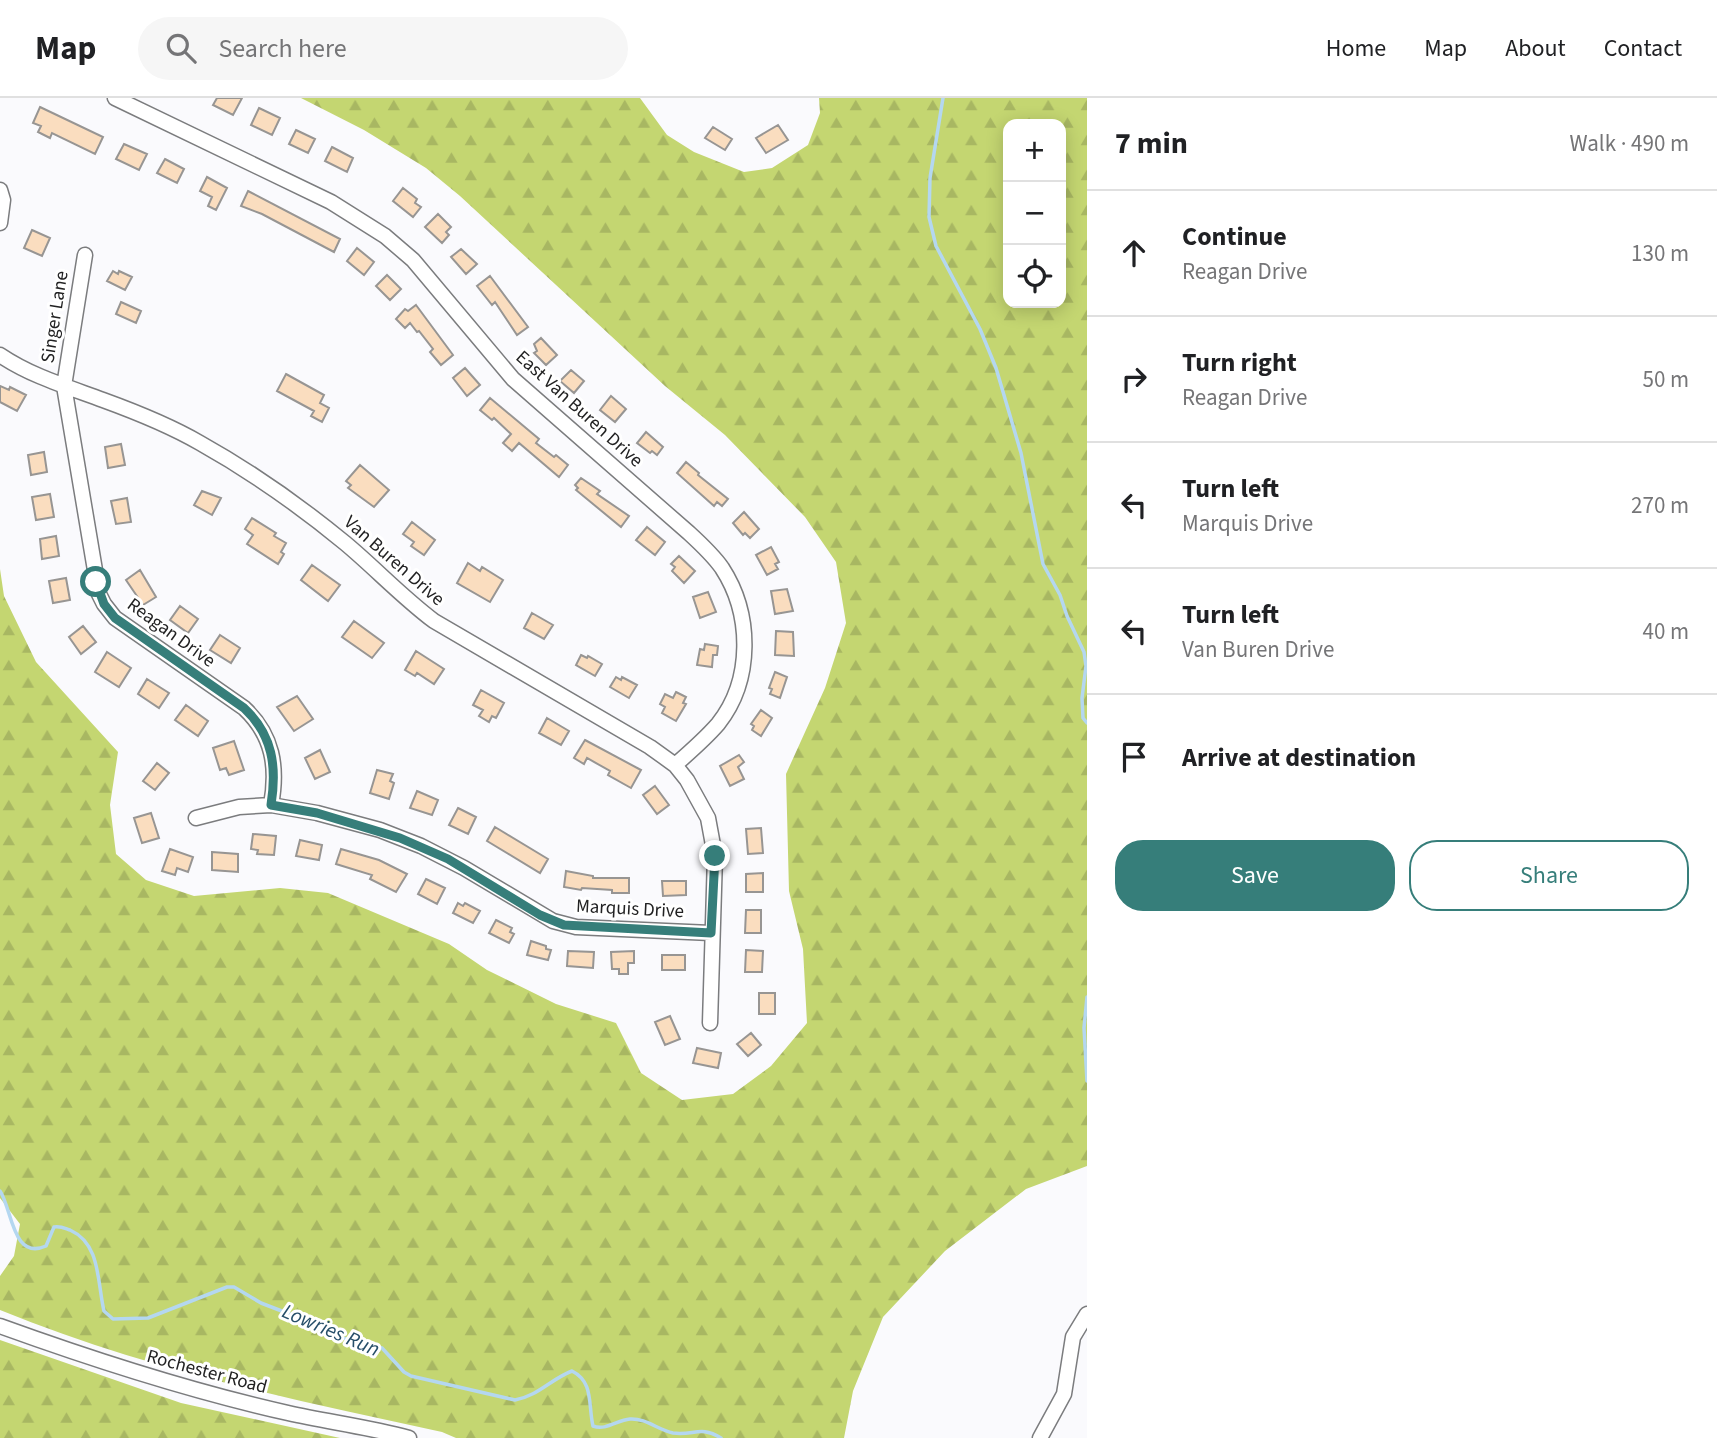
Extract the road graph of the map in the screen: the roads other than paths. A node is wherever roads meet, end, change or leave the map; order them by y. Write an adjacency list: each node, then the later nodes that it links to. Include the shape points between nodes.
1 (115, 98): 7 (street, East Van Buren Drive, via 331,202 385,236 418,266 513,379 715,559 740,608 742,670 734,697 718,724)
2 (0, 190): 3 (street)
3 (0, 223)
4 (85, 255): 6 (street, Singer Lane)
5 (0, 355): 6 (street, Van Buren Drive)
6 (64, 386): 7 (street, Van Buren Drive, via 175,430 261,480 320,523 434,621); 8 (street, Reagan Drive, via 96,582 104,604 127,627 252,715 271,748)
7 (675, 765): 10 (street, Van Buren Drive, via 704,807 712,832)
8 (271, 805): 9 (street, Marquis Drive); 10 (street, Marquis Drive, via 317,813 400,838 448,859 564,925)
9 (196, 818)
10 (711, 933): 11 (street)
11 (710, 1023)
12 (1087, 1314): 15 (street, via 1073,1337 1064,1394)
13 (0, 1326): 14 (street, Rochester Road, via 184,1387)
14 (409, 1438)
15 (1040, 1438)

